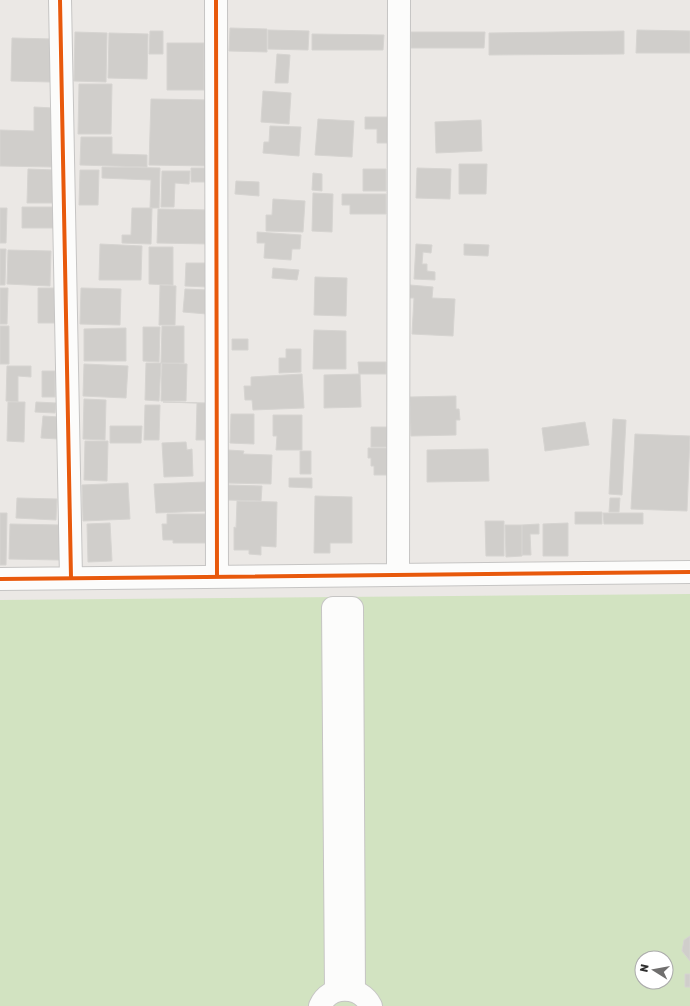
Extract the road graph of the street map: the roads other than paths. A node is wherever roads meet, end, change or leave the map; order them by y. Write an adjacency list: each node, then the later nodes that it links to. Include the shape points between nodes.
1 (60, 0): 8 (street)
2 (216, 0): 7 (street)
3 (399, 0): 5 (street)
4 (690, 572): 5 (street)
5 (398, 574): 6 (street)
6 (351, 575): 7 (street); 10 (street)
7 (217, 576): 8 (street)
8 (71, 578): 9 (street)
9 (0, 579)
10 (345, 991): 11 (street, via 328,995); 12 (street, via 362,995)
11 (320, 1006)
12 (371, 1006)

